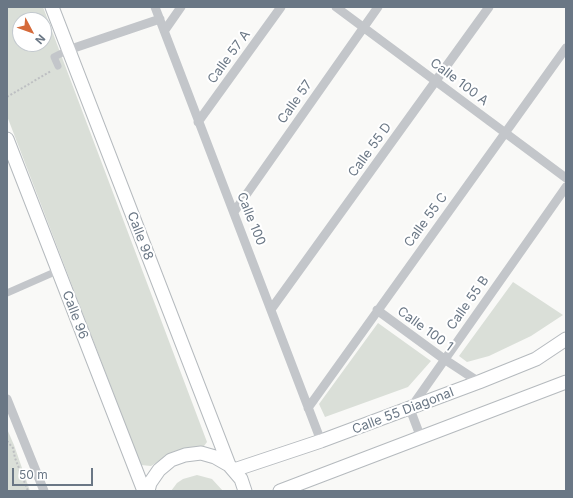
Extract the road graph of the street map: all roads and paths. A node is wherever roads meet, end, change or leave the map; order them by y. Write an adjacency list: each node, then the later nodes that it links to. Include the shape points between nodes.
1 (52, 7): 12 (main road, Calle 98)
2 (155, 7): 8 (street, Calle 100)
3 (181, 7): 10 (street)
4 (281, 7): 16 (street, Calle 57 A)
5 (336, 7): 9 (street, Calle 100 A)
6 (378, 7): 9 (street, Calle 57)
7 (489, 7): 14 (street, Calle 55 D)
8 (160, 19): 10 (street, Calle 100); 12 (street)
9 (364, 27): 14 (street, Calle 100 A); 21 (street, Calle 57)
10 (165, 30): 16 (street, Calle 100)
11 (566, 48): 17 (street, Calle 55 C)
12 (68, 50): 13 (street, via 54,57); 37 (main road, Calle 98)
13 (58, 66): 15 (path)
14 (436, 81): 17 (street, Calle 100 A); 24 (street, Calle 55 D)
15 (7, 97)
16 (198, 122): 21 (street, Calle 100)
17 (504, 133): 19 (street, Calle 100 A); 25 (street, Calle 55 C)
18 (7, 139): 22 (main road, Calle 96)
19 (566, 178)
20 (566, 188): 27 (street, Calle 55 B)
21 (234, 212): 24 (street, Calle 100)
22 (57, 271): 23 (street); 40 (main road, Calle 96)
23 (7, 293)
24 (272, 308): 31 (street, Calle 100)
25 (377, 310): 27 (street, Calle 100 1); 31 (street, Calle 55 C)
26 (566, 339): 28 (main road, Calle 55 Diagonal, via 536,359)
27 (444, 359): 28 (street, Calle 100 1); 32 (street, Calle 55 B)
28 (479, 382): 32 (main road, Calle 55 Diagonal)
29 (566, 382): 34 (main road)
30 (7, 399): 33 (street)
31 (308, 408): 36 (street, Calle 100)
32 (410, 409): 34 (street); 36 (main road, Calle 55 Diagonal)
33 (9, 411): 39 (street)
34 (421, 438): 43 (main road)
35 (7, 441): 38 (path, via 13,448)
36 (321, 441): 37 (main road, Calle 55 Diagonal)
37 (231, 467): 41 (main road, via 208,455 185,455 171,460 159,470); 42 (main road, Calle 98, via 241,480)
38 (28, 491)
39 (44, 491)
40 (144, 491)
41 (148, 491)
42 (245, 491)
43 (280, 491)

